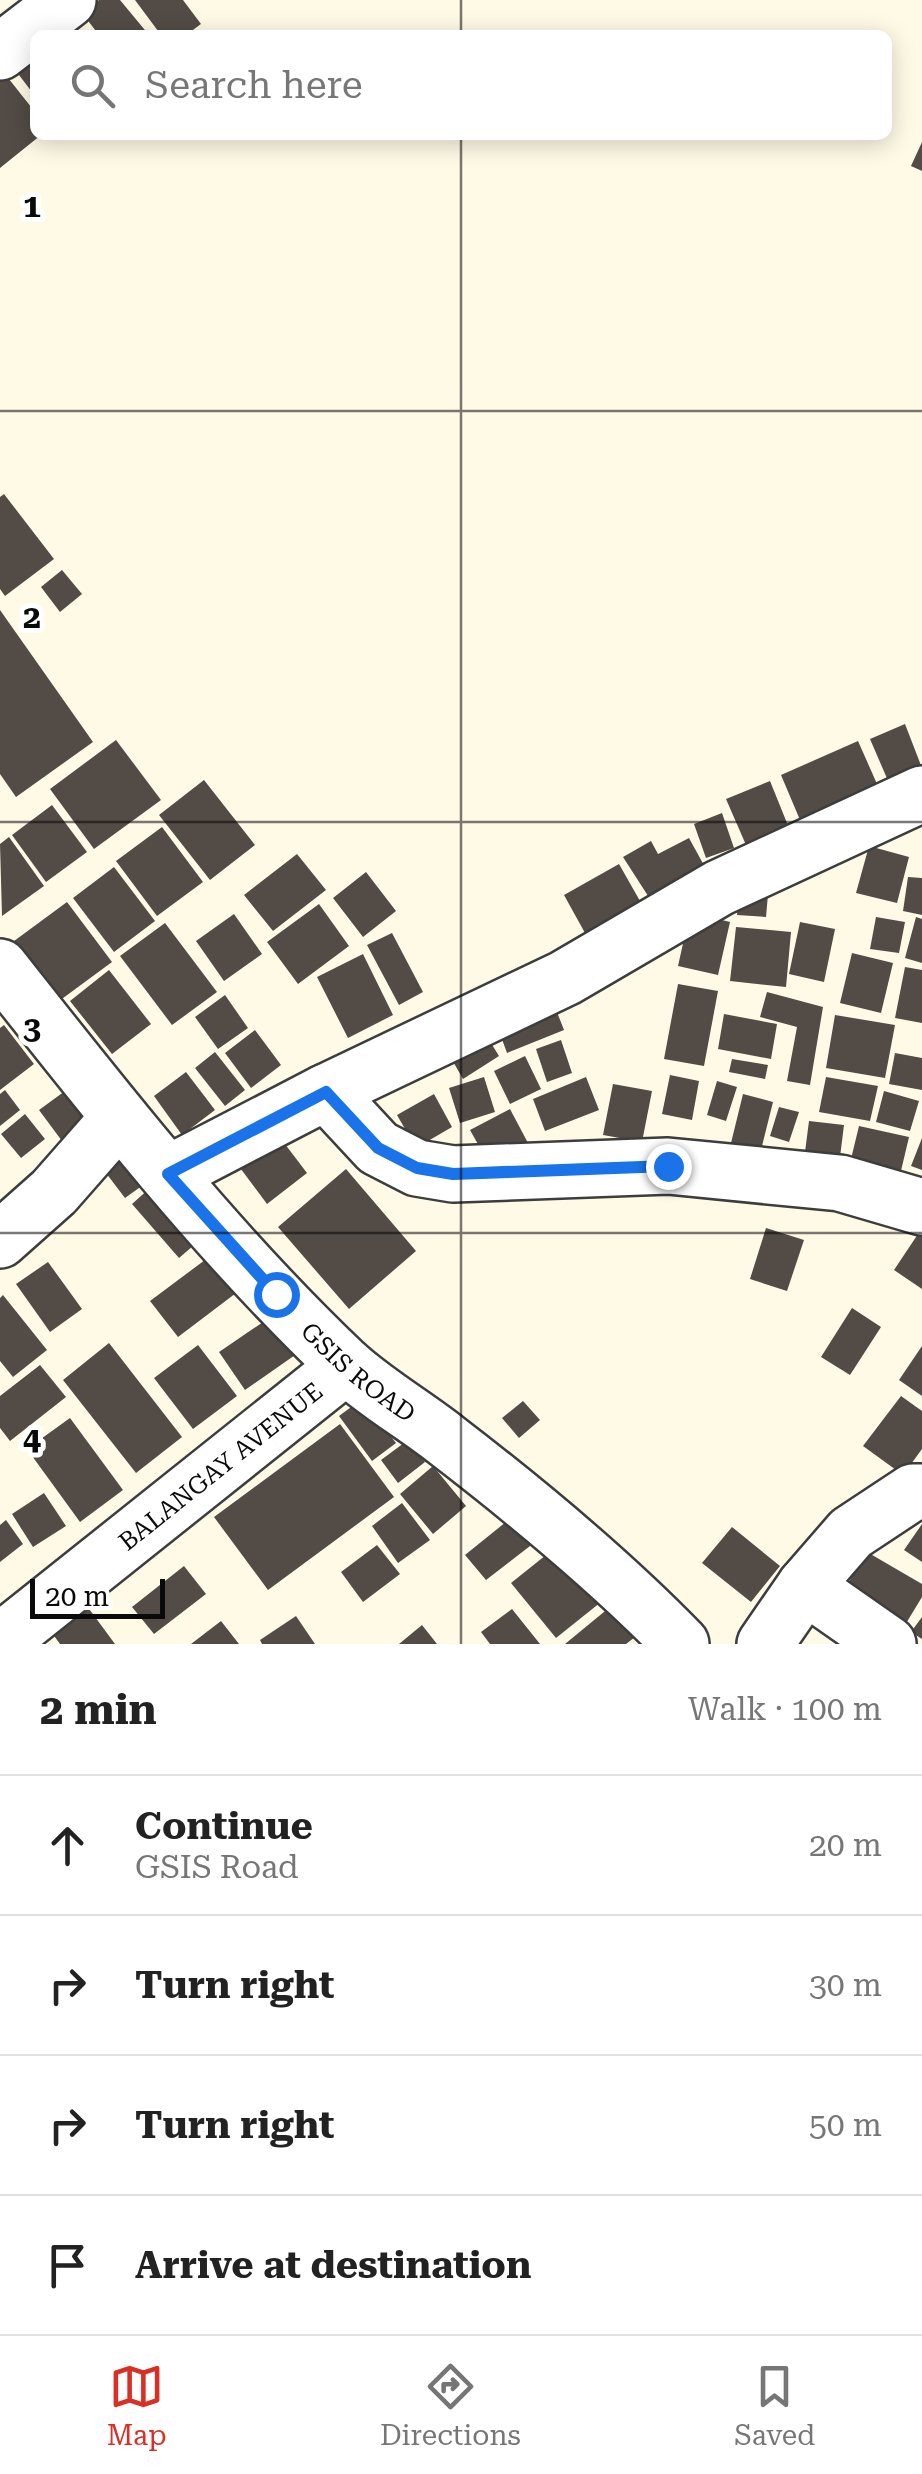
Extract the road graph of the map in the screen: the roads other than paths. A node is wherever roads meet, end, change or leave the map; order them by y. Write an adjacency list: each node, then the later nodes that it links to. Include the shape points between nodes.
1 (68, 0): 2 (street)
2 (0, 52)
3 (922, 794): 5 (street, via 719,888 565,978)
4 (0, 967): 6 (street, GSIS ROAD)
5 (326, 1092): 7 (street); 8 (street, via 378,1148 417,1168 453,1174 668,1166 840,1182)
6 (119, 1118): 7 (street, GSIS ROAD); 9 (street, via 54,1192)
7 (168, 1174): 10 (street, GSIS ROAD)
8 (922, 1207)
9 (0, 1240)
10 (346, 1366): 13 (street, BALANGAY AVENUE); 14 (street, GSIS ROAD, via 566,1536)
11 (922, 1492): 12 (street, via 851,1533)
12 (806, 1586): 15 (street); 16 (street)
13 (18, 1638)
14 (682, 1644)
15 (765, 1644)
16 (888, 1644)

